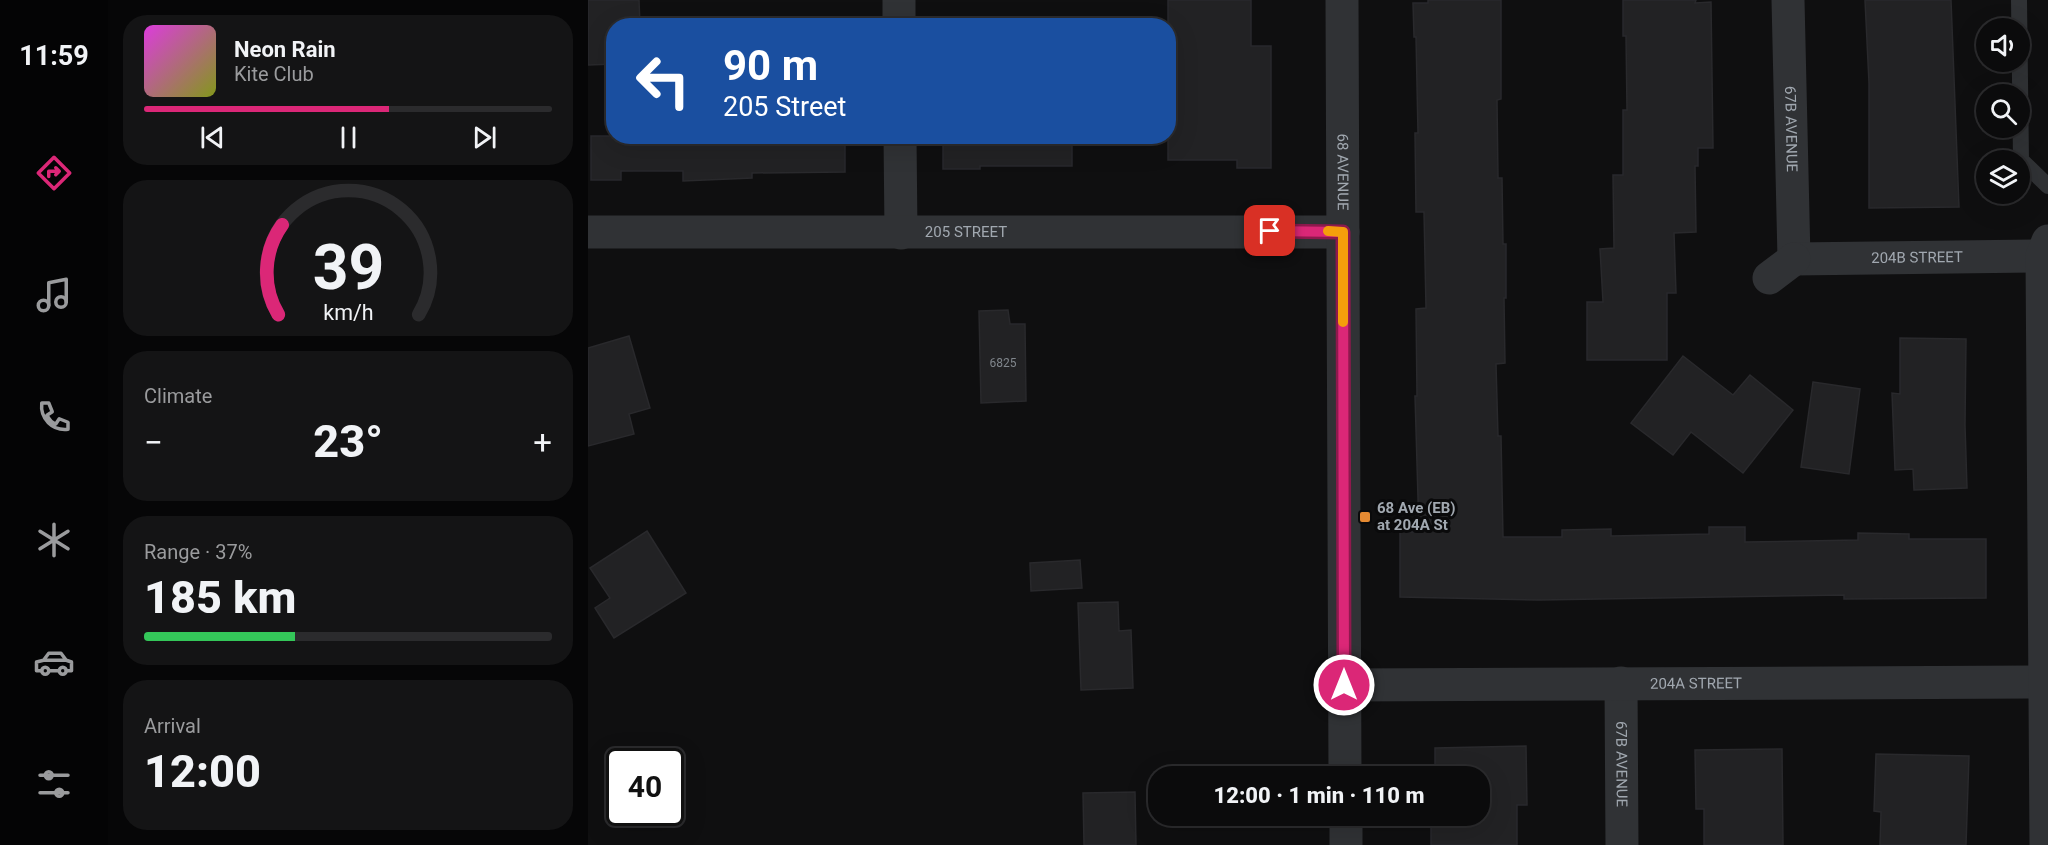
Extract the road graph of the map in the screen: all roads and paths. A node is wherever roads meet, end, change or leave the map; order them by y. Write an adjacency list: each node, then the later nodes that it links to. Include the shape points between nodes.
1 (899, 0): 5 (street)
2 (1341, 0): 9 (street, 68 AVENUE)
3 (1788, 0): 12 (street, 67B AVENUE)
4 (2019, 0): 7 (lane, via 2020,160)
5 (899, 18)
6 (900, 144): 10 (street)
7 (2048, 186)
8 (588, 232): 10 (street, 205 STREET)
9 (1343, 232): 10 (street, 205 STREET); 15 (street, 68 AVENUE)
10 (901, 233)
11 (2045, 248): 12 (street, 204B STREET); 13 (street)
12 (1781, 268)
13 (2046, 682): 14 (street, 204A STREET); 20 (street)
14 (1621, 683): 15 (street, 204A STREET); 19 (street, 67B AVENUE)
15 (1344, 685): 16 (street, 68 AVENUE)
16 (1345, 766)
17 (1346, 826): 18 (street)
18 (1346, 845)
19 (1622, 845)
20 (2046, 845)

